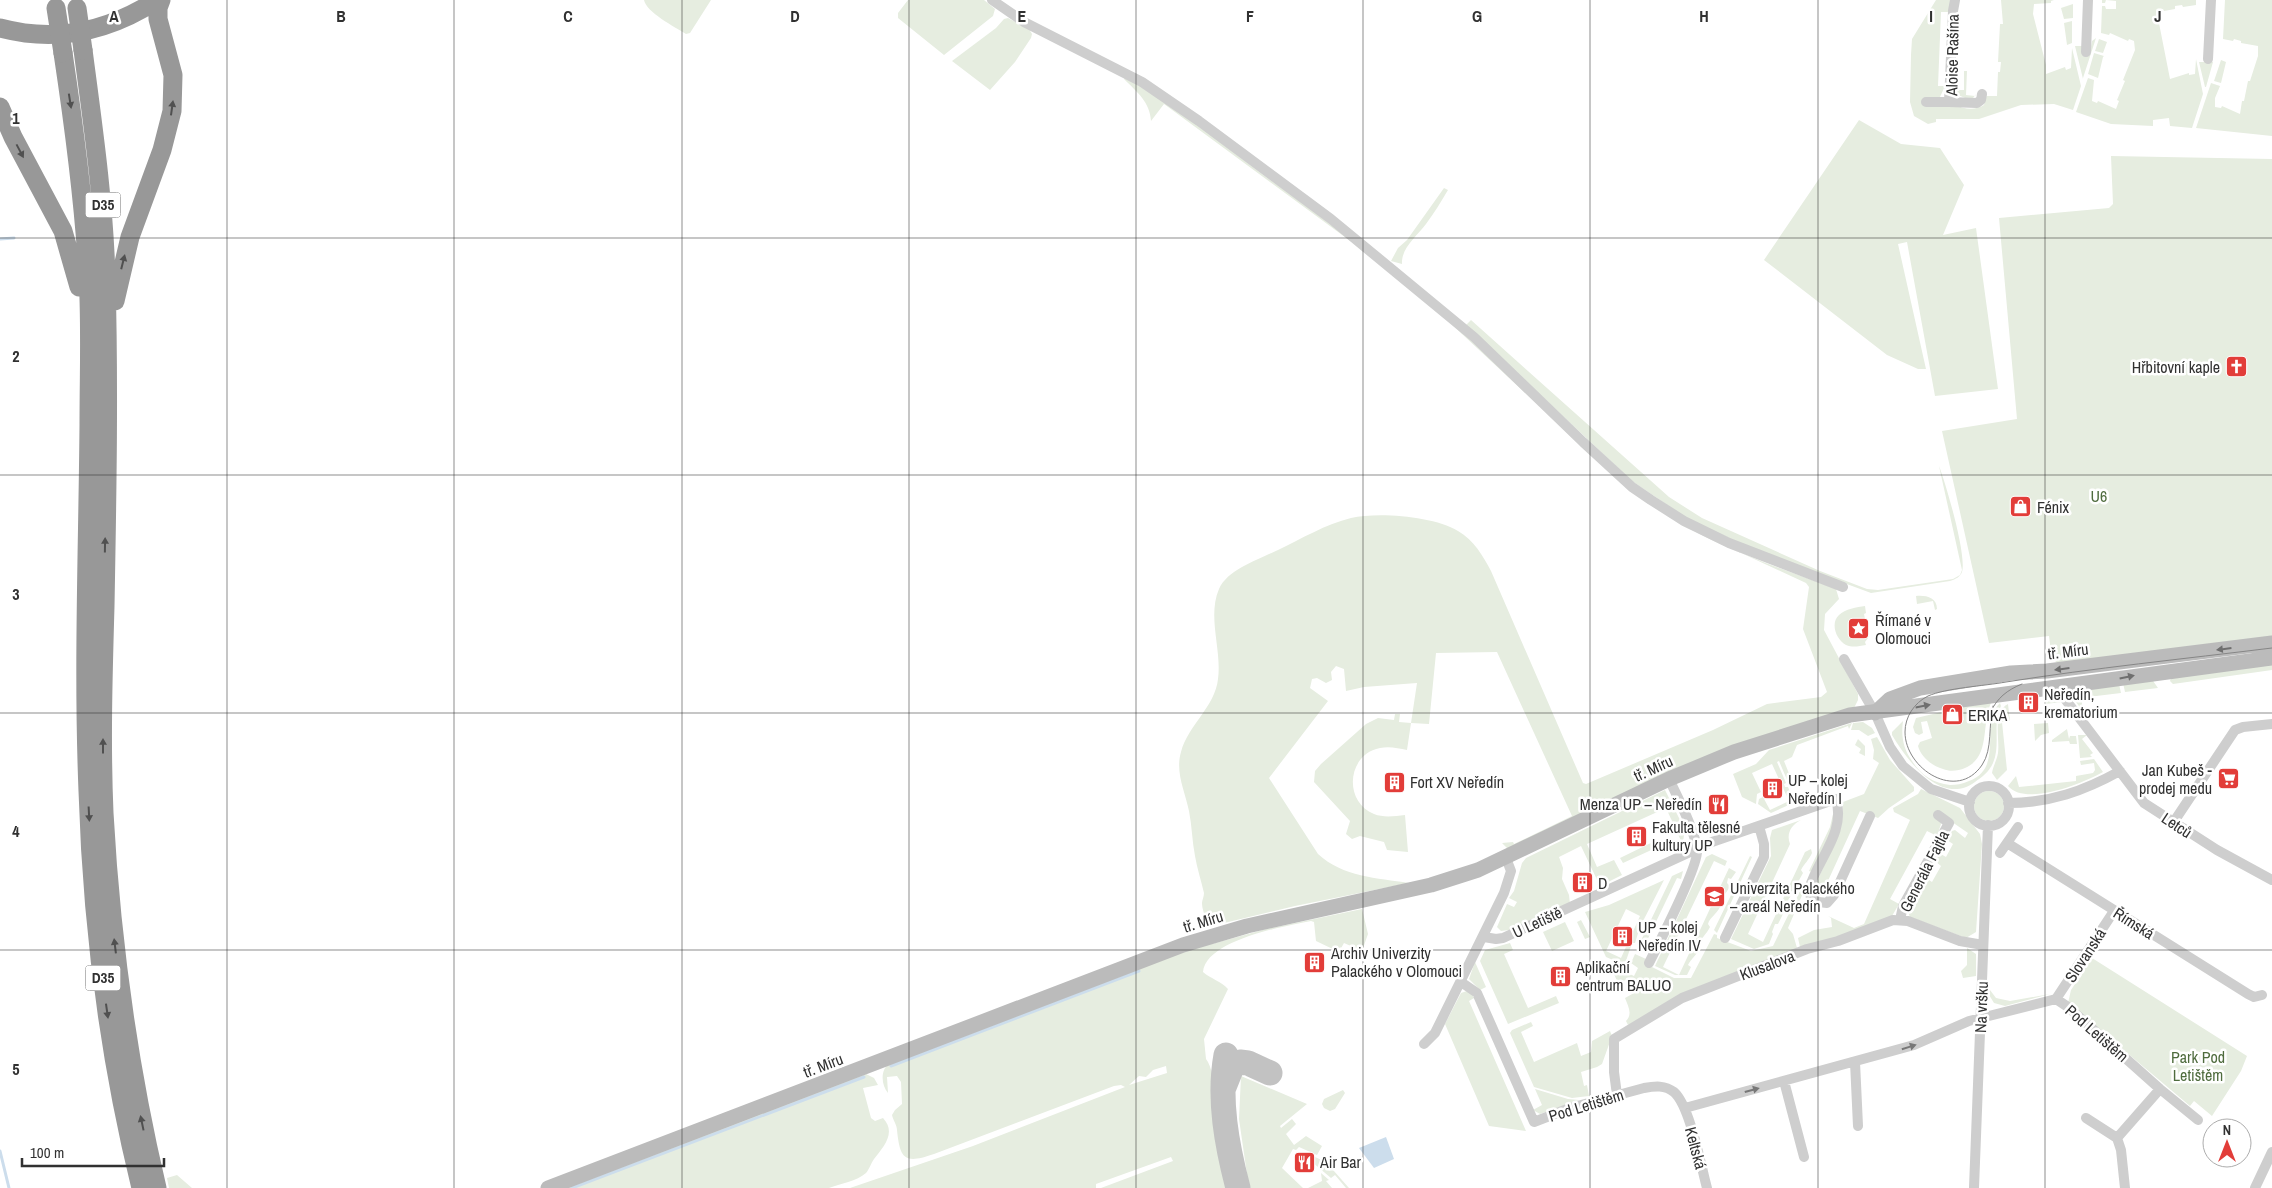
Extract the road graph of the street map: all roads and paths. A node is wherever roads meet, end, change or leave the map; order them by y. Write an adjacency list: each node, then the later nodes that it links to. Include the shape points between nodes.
1 (156, 0): 9 (highway, via 117,22 88,31 42,35)
2 (160, 0): 17 (highway, one-way to 2, via 114,304 124,256 167,135 172,111 173,75 158,19)
3 (992, 0): 18 (street, via 1024,22 1142,82 1331,219 1474,337 1632,487 1684,521 1729,543)
4 (1955, 0): 14 (street, Aloise Rašína)
5 (2088, 0): 10 (street)
6 (2211, 0): 11 (street)
7 (55, 4): 16 (highway, D35, one-way to 16, bridge, via 75,127 88,275)
8 (76, 4): 17 (highway, D35, bridge, via 102,201)
9 (0, 28)
10 (2086, 52)
11 (2208, 59)
12 (1982, 94): 14 (street, Aloise Rašína, via 1977,103)
13 (1926, 102): 14 (street)
14 (1949, 102)
15 (0, 107): 16 (highway, one-way to 16, via 63,231 74,264)
16 (90, 342): 62 (highway, D35, one-way to 62, via 87,766 93,881 104,992 124,1114)
17 (108, 362): 63 (highway, D35, one-way to 17, via 125,1026 106,840 103,707)
18 (1844, 587)
19 (2272, 643): 23 (main road, tř. Míru, one-way to 23, via 2011,673 1929,686 1894,697)
20 (2272, 658): 23 (main road, tř. Míru, one-way to 20)
21 (1844, 659): 23 (street)
22 (2065, 698): 25 (street, Letců)
23 (1875, 713): 26 (main road, tř. Míru, via 1850,715 1798,730); 27 (street, via 1896,756 1914,777 1935,791)
24 (2272, 724): 31 (street, via 2235,730)
25 (2120, 771): 28 (street, via 2068,796); 31 (street, Letců, via 2144,803)
26 (1669, 779): 36 (street); 38 (main road, tř. Míru)
27 (1970, 802): 28 (street, via 1977,790 1990,786 1999,789); 32 (street, via 1969,809 1974,819)
28 (2008, 803): 32 (street, via 2003,819)
29 (1938, 815): 41 (street, Generála Fajtla, via 1949,823 1903,906)
30 (1870, 816): 33 (street, U Letiště, via 1834,896 1827,903 1811,898 1809,889 1838,825 1836,799)
31 (2173, 823): 39 (street, Letců)
32 (1988, 825): 44 (street, Na vršku)
33 (1759, 826): 36 (street, U Letiště); 43 (street, via 1764,857)
34 (2018, 827): 35 (street)
35 (2007, 843): 37 (street); 40 (street, Římská)
36 (1698, 849): 42 (street, U Letiště, via 1503,938); 45 (street, via 1692,870)
37 (2000, 853)
38 (1506, 858): 42 (street, via 1510,876); 64 (main road, tř. Míru, via 1441,882 1301,912 1183,946)
39 (2272, 880)
40 (2114, 911): 47 (street, Římská, via 2248,994 2254,997); 48 (street, Slovanská)
41 (1900, 920): 44 (street, Klusalova, via 1960,941); 54 (street, Klusalova, via 1807,949 1686,996 1624,1032 1614,1042)
42 (1484, 937): 46 (street)
43 (1725, 938)
44 (1983, 945): 49 (street, Na vršku)
45 (1649, 964)
46 (1461, 982): 50 (street, via 1436,1033); 54 (street, Pod Letištěm, via 1477,994 1534,1122)
47 (2262, 995)
48 (2056, 999): 49 (street, Pod Letištěm); 53 (street, Pod Letištěm)
49 (1981, 1018): 51 (street, Pod Letištěm, one-way to 49, via 1914,1045); 66 (street, Na vršku)
50 (1424, 1044)
51 (1855, 1062): 52 (street, Pod Letištěm); 58 (street)
52 (1784, 1081): 55 (street, Pod Letištěm, one-way to 52); 61 (street)
53 (2160, 1089): 57 (street, Pod Letištěm); 59 (street)
54 (1617, 1095): 55 (street, Pod Letištěm, via 1652,1086 1662,1087 1673,1092)
55 (1685, 1108): 65 (street, Keltská)
56 (2086, 1118): 59 (street)
57 (2198, 1120)
58 (1858, 1126)
59 (2117, 1138): 67 (street)
60 (2272, 1152): 68 (street)
61 (1804, 1157)
62 (141, 1188)
63 (157, 1188)
64 (548, 1188)
65 (1707, 1188)
66 (1974, 1188)
67 (2125, 1188)
68 (2255, 1188)

